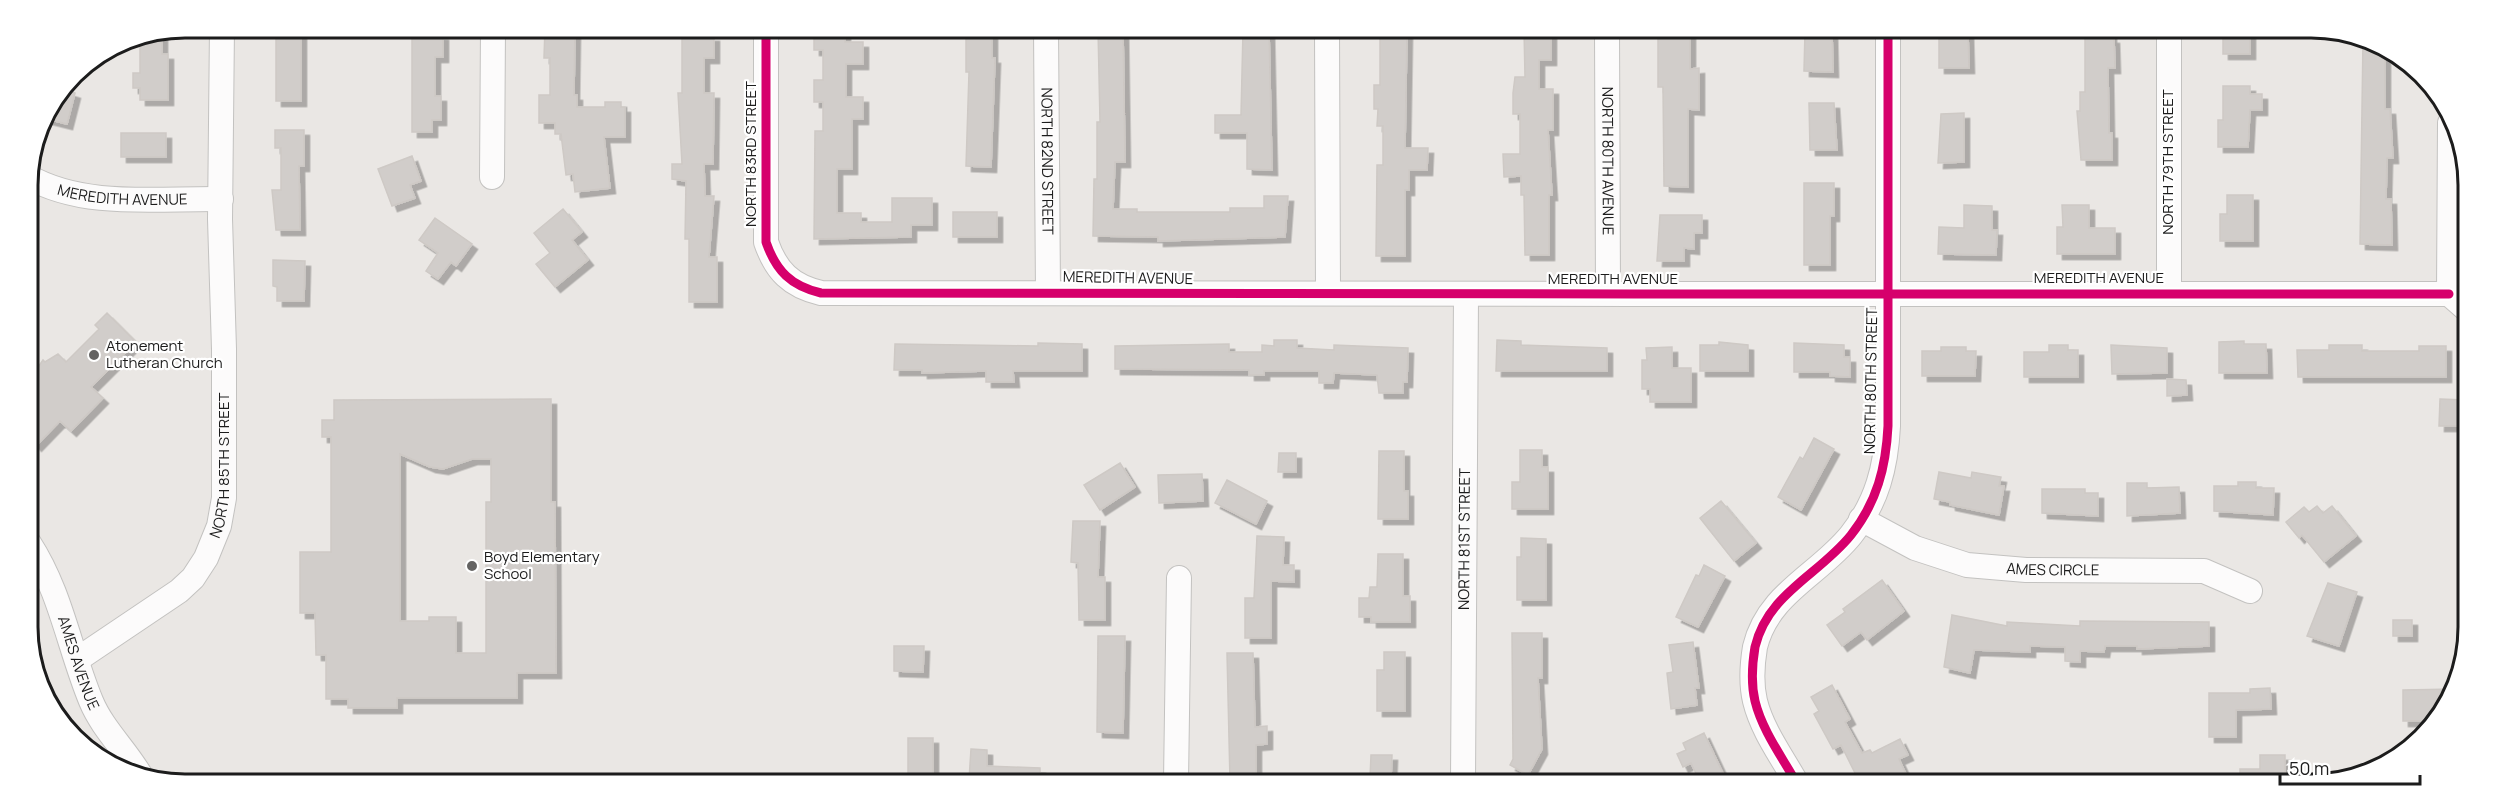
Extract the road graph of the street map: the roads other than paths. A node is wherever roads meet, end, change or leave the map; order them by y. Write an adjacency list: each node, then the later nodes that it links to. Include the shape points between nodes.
1 (222, 38): 12 (street, NORTH 85TH STREET)
2 (493, 38): 10 (street)
3 (766, 38): 13 (street, NORTH 83RD STREET, via 765,233 772,260)
4 (1046, 38): 14 (street, NORTH 82ND STREET)
5 (1327, 38): 15 (street)
6 (1607, 38): 16 (street, NORTH 80TH AVENUE)
7 (1888, 38): 18 (street, NORTH 80TH STREET)
8 (2169, 38): 17 (street, NORTH 79TH STREET)
9 (2451, 136): 20 (street)
10 (492, 177)
11 (38, 181): 12 (street, MEREDITH AVENUE, via 89,196)
12 (221, 199): 25 (street, NORTH 85TH STREET, via 224,486 219,526 193,578 131,626)
13 (782, 274): 14 (street, MEREDITH AVENUE, via 805,289 821,293)
14 (1048, 292): 15 (street, MEREDITH AVENUE)
15 (1328, 292): 19 (street, MEREDITH AVENUE)
16 (1608, 292): 18 (street, MEREDITH AVENUE); 19 (street, MEREDITH AVENUE)
17 (2169, 292): 18 (street, MEREDITH AVENUE); 20 (street, MEREDITH AVENUE)
18 (1887, 293): 21 (street, NORTH 80TH STREET, via 1887,454 1878,489)
19 (1466, 296): 27 (street, NORTH 81ST STREET)
20 (2457, 301)
21 (1861, 519): 24 (street, AMES CIRCLE, via 1916,548 1967,565 2026,570 2204,571); 28 (street, NORTH 80TH STREET, via 1839,548 1779,600 1758,636 1753,659 1755,701 1763,724)
22 (38, 559): 25 (street, AMES AVENUE, via 52,584)
23 (1179, 578): 29 (street)
24 (2250, 591)
25 (78, 659): 26 (street, AMES AVENUE, via 91,702)
26 (130, 763)
27 (1463, 773)
28 (1791, 773)
29 (1176, 774)

